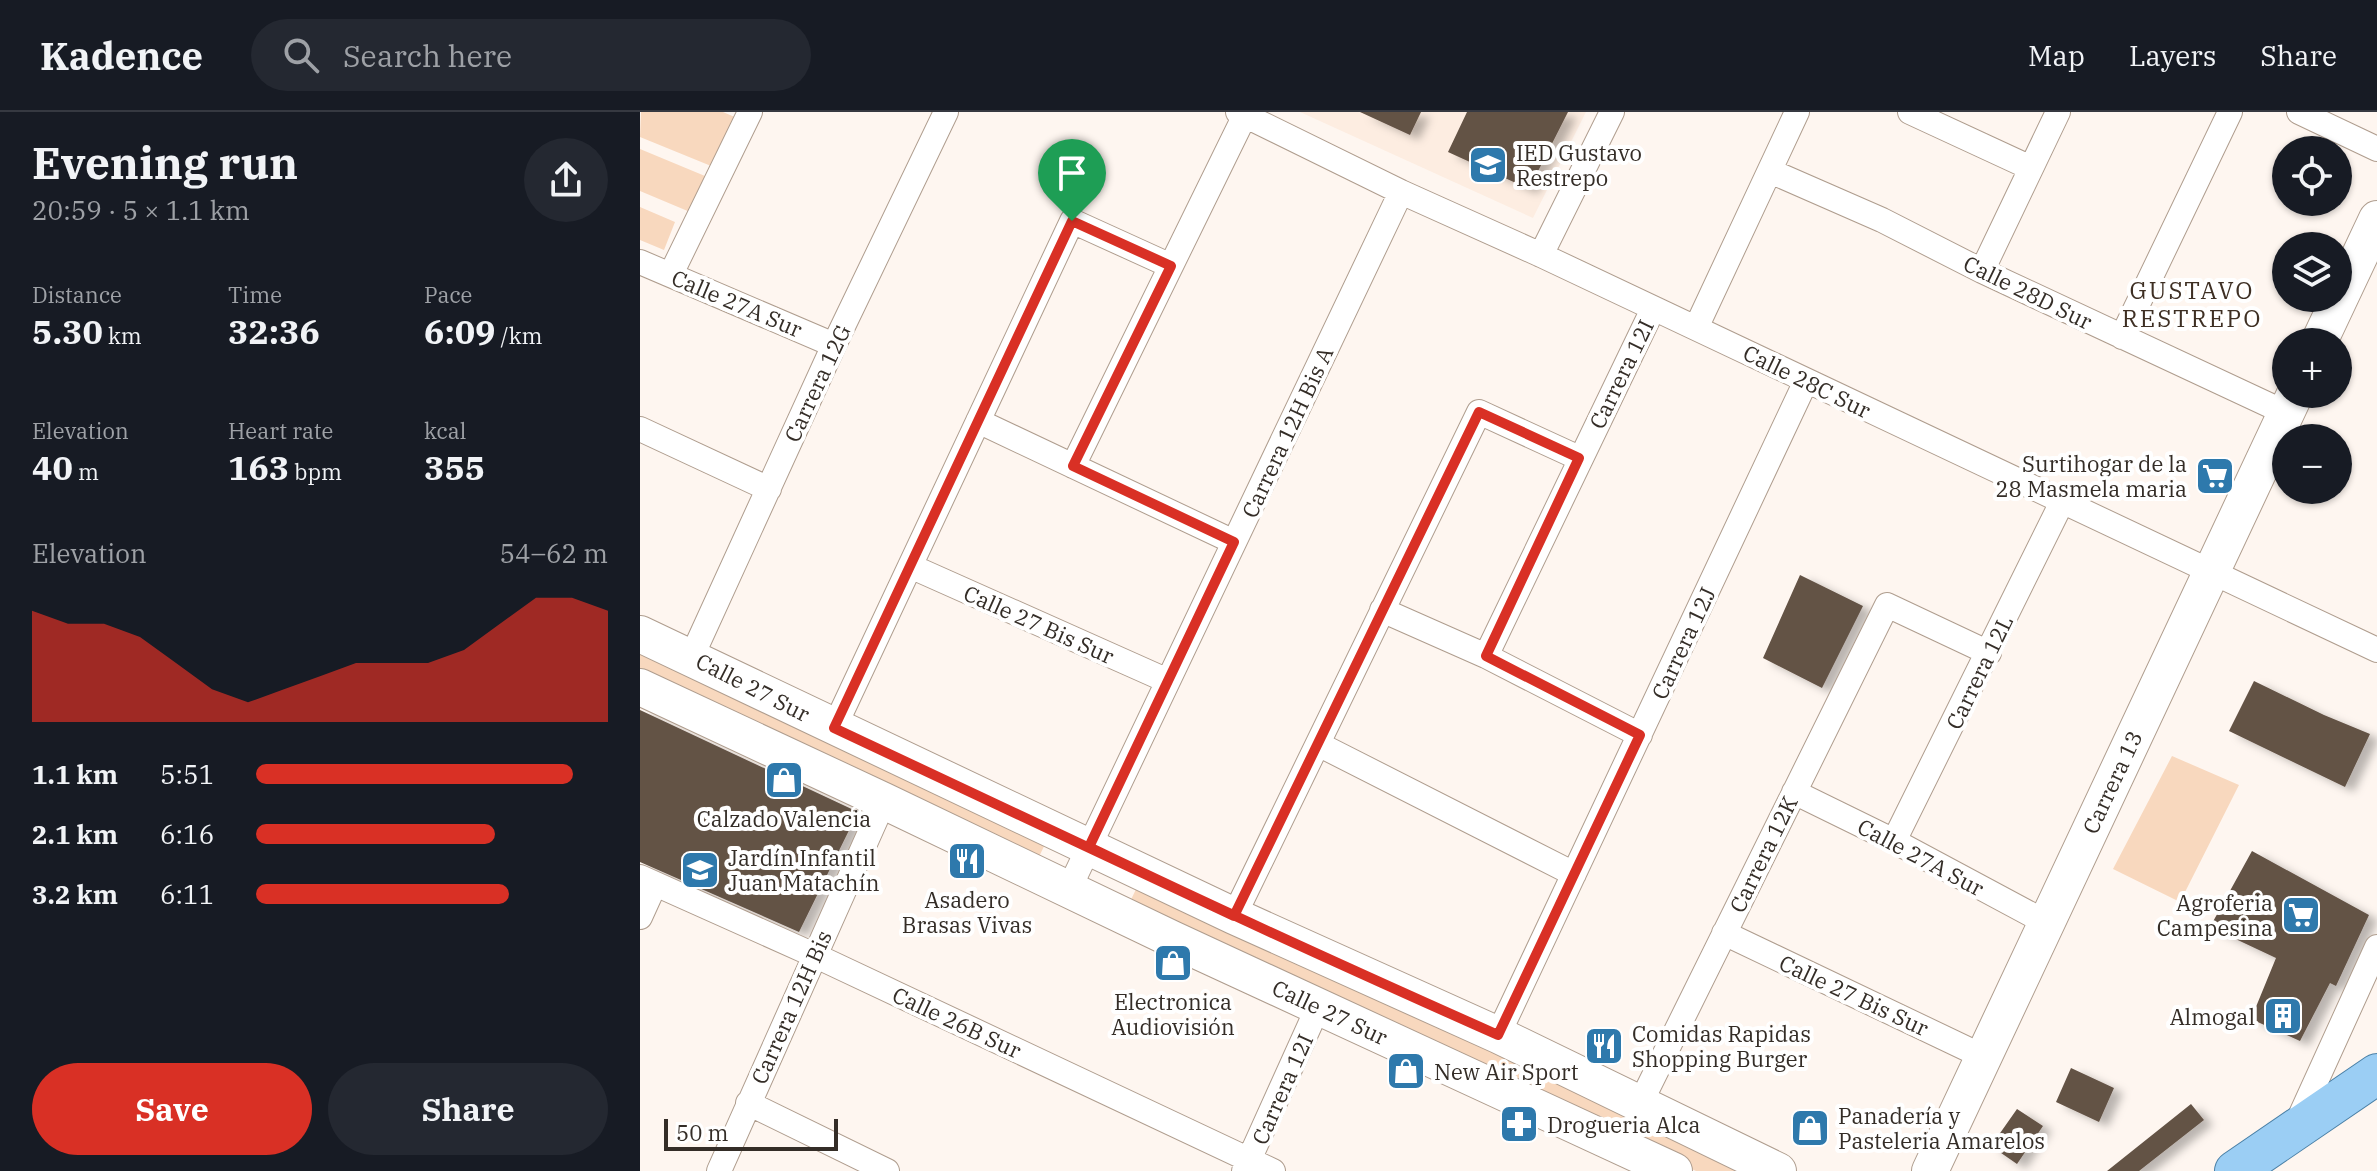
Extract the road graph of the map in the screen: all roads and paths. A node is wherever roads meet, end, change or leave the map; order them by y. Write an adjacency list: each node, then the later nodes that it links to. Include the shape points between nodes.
1 (750, 112): 19 (street)
2 (946, 112): 24 (street, Carrera 12G)
3 (1612, 112): 15 (street)
4 (1797, 112): 12 (street)
5 (1910, 112): 11 (street)
6 (2058, 112): 11 (street)
7 (2230, 112): 23 (street)
8 (2299, 112): 10 (street)
9 (1241, 114): 13 (street, Calle 28C Sur); 17 (street)
10 (2377, 149)
11 (2031, 168): 18 (street)
12 (1770, 171): 18 (street, Calle 28D Sur); 21 (street)
13 (1401, 192): 15 (street, Calle 28C Sur); 34 (street, Carrera 12H Bis A)
14 (2377, 219): 22 (main road)
15 (1541, 255): 20 (street, Calle 28C Sur)
16 (640, 262): 19 (street, Calle 27A Sur)
17 (1171, 266): 28 (street, via 1072,221); 31 (street)
18 (1982, 271): 23 (street, Calle 28D Sur)
19 (671, 274): 24 (street, Calle 27A Sur)
20 (1653, 309): 21 (street, Calle 28C Sur); 30 (street, Carrera 12I)
21 (1696, 328): 25 (street, Calle 28C Sur)
22 (2326, 328)
23 (2122, 337): 26 (street, Calle 28D Sur)
24 (834, 345): 32 (street, Carrera 12G)
25 (1806, 381): 33 (street, Calle 28C Sur); 46 (street, Carrera 12J)
26 (2272, 397)
27 (2288, 408): 36 (main road, Carrera 13)
28 (978, 421): 31 (street); 35 (street)
29 (640, 429): 32 (street)
30 (1579, 458): 37 (street, via 1479,412); 42 (street, Carrera 12I)
31 (1073, 466): 34 (street)
32 (769, 489): 41 (street, Carrera 12G)
33 (2062, 502): 36 (street, Calle 28C Sur); 40 (street, Carrera 12L)
34 (1234, 542): 43 (street, Carrera 12H Bis A)
35 (910, 566): 43 (street, Calle 27 Bis Sur); 45 (street)
36 (2211, 572): 39 (street, Calle 28C Sur); 57 (main road, Carrera 13)
37 (1382, 610): 42 (street); 47 (street)
38 (640, 634): 41 (main road, Calle 27 Sur)
39 (2377, 650)
40 (1989, 653): 48 (street, Carrera 12K, via 1887,605); 50 (street, Carrera 12L)
41 (692, 656): 45 (main road, Calle 27 Sur)
42 (1486, 656): 46 (street)
43 (1168, 681): 51 (street, Carrera 12H Bis A)
44 (640, 687): 49 (main road, Calle 27 Sur)
45 (834, 728): 51 (main road, Calle 27 Sur)
46 (1640, 735): 52 (street, Carrera 12J)
47 (1318, 744): 52 (street); 55 (street)
48 (1794, 792): 50 (street, Calle 27A Sur); 58 (street, Carrera 12K)
49 (884, 801): 54 (main road, Calle 27 Sur); 60 (street, Carrera 12H Bis)
50 (1894, 841): 57 (street, Calle 27A Sur)
51 (1089, 847): 54 (street, Carrera 12H Bis A); 55 (main road, Calle 27 Sur)
52 (1574, 874): 62 (street, Carrera 12J)
53 (648, 881): 56 (street); 60 (street, Calle 26B Sur)
54 (1069, 889): 61 (main road, Calle 27 Sur)
55 (1234, 916): 62 (main road, Calle 27 Sur)
56 (640, 917)
57 (2047, 923): 63 (main road, Carrera 13)
58 (1724, 933): 63 (street, Calle 27 Bis Sur); 66 (street, Carrera 12K)
59 (2377, 947): 67 (street)
60 (814, 955): 65 (street, Carrera 12H Bis); 68 (street, Calle 26B Sur)
61 (1318, 1007): 68 (street, Carrera 12I); 72 (main road, Calle 27 Sur)
62 (1498, 1035): 66 (main road, Calle 27 Sur)
63 (1984, 1057): 74 (main road, Carrera 13)
64 (2377, 1074): 67 (main road)
65 (748, 1103): 69 (street, Carrera 12H Bis); 70 (street)
66 (1640, 1104): 73 (main road, Calle 27 Sur)
67 (2294, 1129): 75 (main road)
68 (1247, 1166): 71 (street, Calle 26B Sur)
69 (719, 1171)
70 (887, 1171)
71 (1273, 1171)
72 (1674, 1171)
73 (1778, 1171)
74 (1930, 1171)
75 (2235, 1171)

